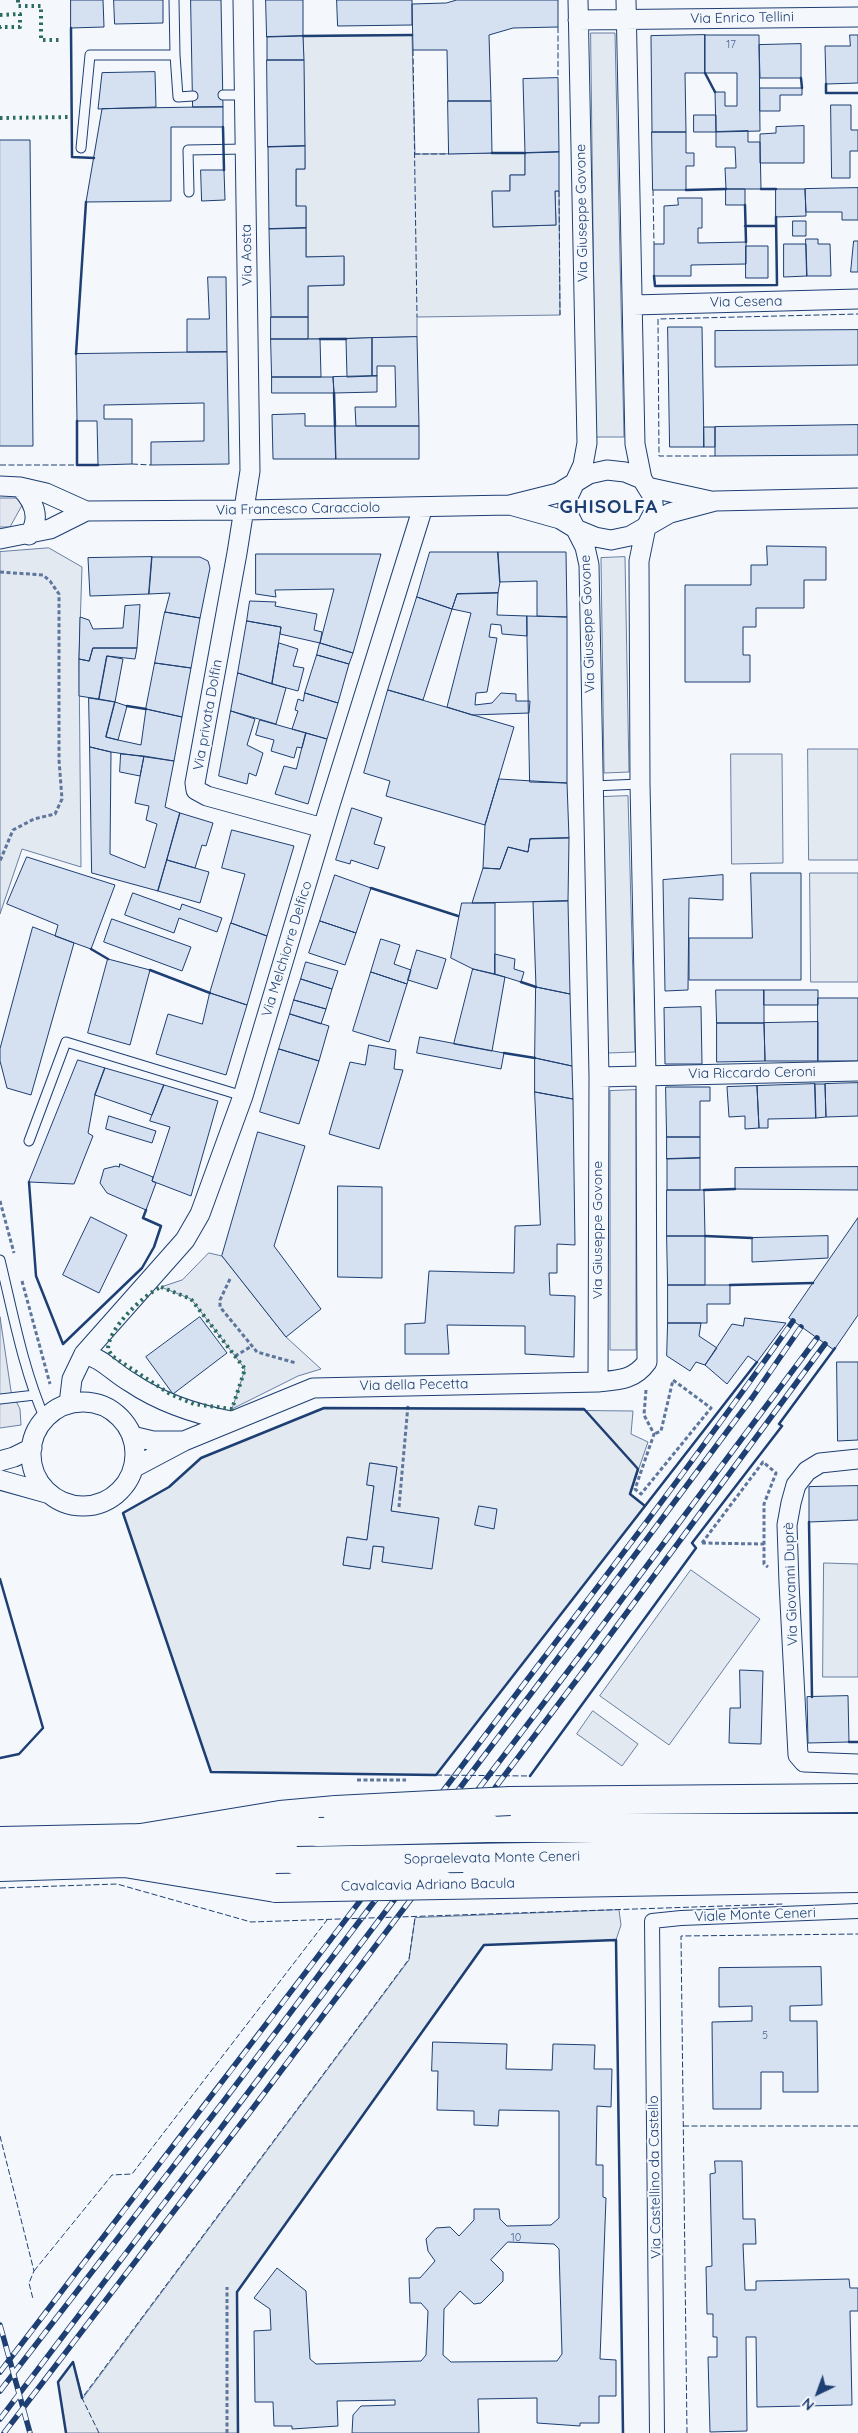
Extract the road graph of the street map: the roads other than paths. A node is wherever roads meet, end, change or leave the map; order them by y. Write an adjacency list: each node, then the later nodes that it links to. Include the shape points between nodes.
1 (174, 0): 8 (lane)
2 (243, 0): 10 (street, Via Aosta)
3 (578, 0): 7 (street, Via Giuseppe Govone)
4 (626, 0): 6 (street)
5 (858, 16): 6 (street, Via Enrico Tellini)
6 (627, 19): 7 (street, Via Enrico Tellini); 16 (street)
7 (578, 20): 17 (street, Via Giuseppe Govone, via 587,443 583,465)
8 (175, 56): 11 (lane, via 178,97); 12 (lane, via 90,55)
9 (223, 95): 10 (lane)
10 (244, 95): 13 (street, Via Aosta)
11 (193, 96)
12 (82, 148)
13 (245, 149): 14 (lane, via 188,150); 25 (street, Via Aosta, via 250,472)
14 (188, 192)
15 (858, 299): 16 (street, Via Cesena)
16 (633, 305): 18 (street, via 635,444)
17 (573, 483): 18 (street, via 589,474 606,470 625,472); 23 (street, Via Francesco Caracciolo, via 558,493); 28 (street, Via Giuseppe Govone, via 568,497 568,514)
18 (645, 483): 22 (street); 27 (street, via 652,495 654,512)
19 (0, 486): 20 (street, Via Francesco Caracciolo)
20 (20, 487): 26 (street, Via Francesco Caracciolo, via 46,493); 29 (street, via 36,511)
21 (858, 498): 22 (street)
22 (714, 501): 27 (street, via 670,513)
23 (510, 505): 24 (street, Via Francesco Caracciolo); 28 (street, Via Francesco Caracciolo, via 560,519)
24 (423, 507): 25 (street, Via Francesco Caracciolo); 33 (street, Via Melchiorre Delfico)
25 (244, 510): 26 (street, Via Francesco Caracciolo); 33 (street, Via privata Dolfin, via 196,790 207,796)
26 (86, 511): 29 (street, Via Francesco Caracciolo, via 50,529)
27 (646, 527): 28 (street, via 630,536 611,540); 31 (street, via 640,561)
28 (578, 530): 32 (street, Via Giuseppe Govone, via 586,547 588,565)
29 (29, 534): 30 (street, Via Francesco Caracciolo)
30 (0, 539)
31 (640, 784): 32 (lane); 35 (street)
32 (593, 786): 36 (street, Via Giuseppe Govone)
33 (323, 828): 37 (street, Via Melchiorre Delfico)
34 (858, 1071): 35 (street, Via Riccardo Ceroni)
35 (646, 1075): 36 (street); 41 (street, Via della Pecetta, via 647,1362 640,1371 625,1380)
36 (599, 1077): 41 (street, Via Giuseppe Govone)
37 (243, 1096): 38 (lane, via 66,1042); 40 (street, Via Melchiorre Delfico, via 193,1228)
38 (30, 1141)
39 (0, 1260): 42 (lane)
40 (84, 1354): 44 (street, Via Melchiorre Delfico, via 72,1379); 46 (street, via 174,1406)
41 (598, 1382): 46 (street, Via della Pecetta, via 331,1386 295,1394)
42 (35, 1395): 43 (lane); 45 (lane)
43 (0, 1399)
44 (69, 1404): 45 (street); 47 (street, via 88,1402 106,1408 122,1419)
45 (45, 1419): 49 (street, via 37,1429)
46 (231, 1422): 48 (street, Via della Pecetta)
47 (132, 1436): 48 (street, Via della Pecetta); 52 (street, via 135,1448)
48 (184, 1441): 52 (street, Via della Pecetta)
49 (32, 1448): 51 (street); 54 (street, via 35,1473)
50 (858, 1460): 55 (street, Via Giovanni Duprè, via 820,1463 807,1471 796,1485 787,1525 798,1755 804,1762 813,1764)
51 (0, 1461)
52 (133, 1468): 54 (street, via 121,1490 99,1503 73,1505)
53 (0, 1480): 54 (street)
54 (50, 1494)
55 (858, 1764)
56 (858, 1798): 58 (main road, bridge, via 510,1802 336,1810 280,1815)
57 (858, 1828): 58 (main road, bridge, via 488,1828 319,1832 215,1840)
58 (141, 1838): 59 (main road)
59 (0, 1841)
60 (858, 1852): 61 (main road, Sopraelevata Monte Ceneri, bridge)
61 (125, 1863): 62 (main road, Cavalcavia Adriano Bacula); 63 (main road, Cavalcavia Adriano Bacula, bridge, via 276,1888)
62 (0, 1867)
63 (858, 1878)
64 (858, 1911): 65 (street, Viale Monte Ceneri)
65 (652, 1921): 66 (street, Via Castellino da Castello)
66 (657, 2433)

